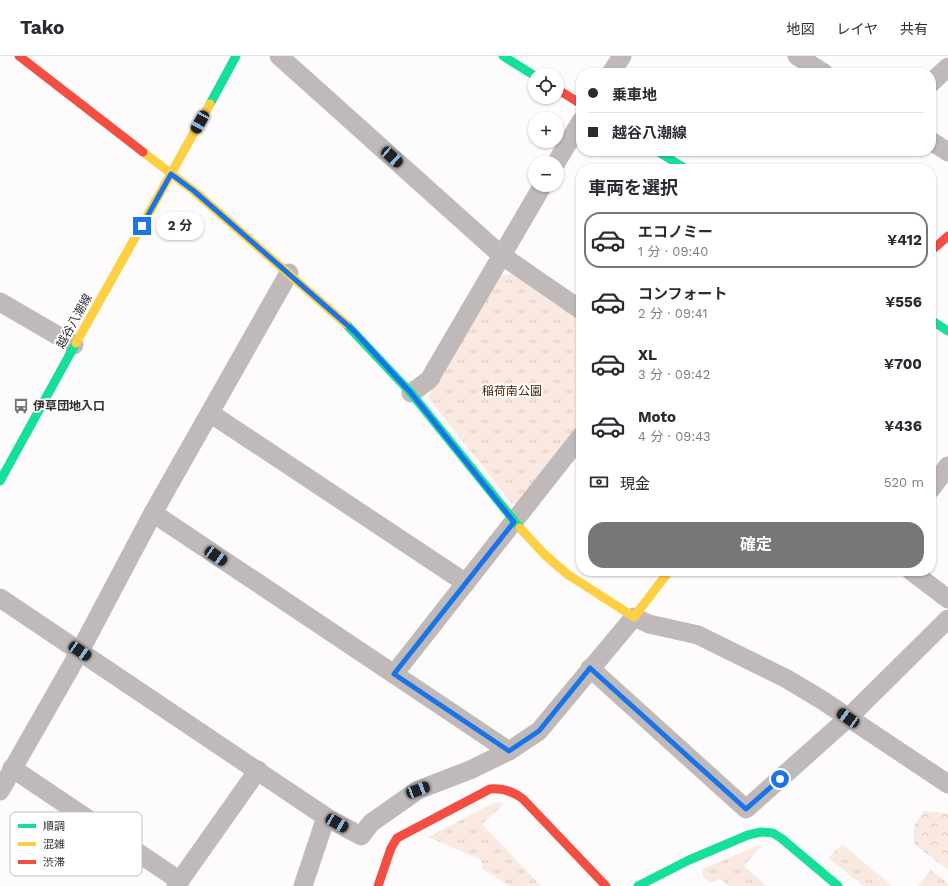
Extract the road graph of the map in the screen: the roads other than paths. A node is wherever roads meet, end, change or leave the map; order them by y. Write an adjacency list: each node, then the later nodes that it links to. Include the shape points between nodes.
1 (18, 56): 20 (street)
2 (236, 56): 20 (street, 越谷八潮線)
3 (279, 56): 24 (street)
4 (503, 56): 10 (street)
5 (622, 56): 8 (street)
6 (797, 56): 9 (street)
7 (948, 67): 11 (street)
8 (614, 68)
9 (816, 68)
10 (528, 72)
11 (936, 78)
12 (564, 93): 13 (street)
13 (576, 101)
14 (576, 129): 17 (street)
15 (936, 144): 16 (street)
16 (948, 152)
17 (560, 156)
18 (665, 156): 19 (street)
19 (678, 164)
20 (171, 174): 25 (street); 30 (street, 越谷八潮線)
21 (539, 192): 24 (street)
22 (948, 236): 23 (street)
23 (936, 247)
24 (501, 255): 27 (street); 31 (street, via 429,380)
25 (289, 274): 31 (street, via 354,331); 32 (street)
26 (0, 302): 30 (street)
27 (576, 307)
28 (936, 323): 29 (street)
29 (948, 331)
30 (74, 345): 35 (street, 越谷八潮線)
31 (411, 393): 38 (street)
32 (210, 413): 37 (street); 41 (street)
33 (576, 442): 38 (street)
34 (948, 466): 36 (street)
35 (0, 481)
36 (936, 482)
37 (153, 513): 46 (street); 48 (street)
38 (514, 522): 41 (street); 44 (street, via 567,574)
39 (665, 576): 44 (street)
40 (917, 576): 43 (street)
41 (466, 583): 48 (street)
42 (0, 598): 46 (street)
43 (948, 600)
44 (634, 617): 47 (street); 49 (street, via 649,624 698,635 787,679)
45 (948, 620): 49 (street)
46 (80, 651): 51 (street); 52 (street)
47 (590, 668): 49 (street, via 746,809); 50 (street, via 539,731)
48 (394, 674): 50 (street)
49 (848, 718): 53 (street)
50 (509, 751): 56 (street, via 470,770 418,790 371,823 361,836)
51 (12, 768): 54 (street); 55 (street)
52 (258, 770): 56 (street); 58 (street)
53 (948, 784)
54 (0, 791)
55 (75, 812)
56 (326, 817): 59 (street)
57 (142, 859): 58 (street)
58 (178, 884)
59 (304, 886)
60 (378, 886): 61 (street, via 397,838 490,789 502,788 515,792 524,799)
61 (606, 886)
62 (638, 886): 63 (street, via 689,860 761,832 773,833 781,838)
63 (838, 886)

